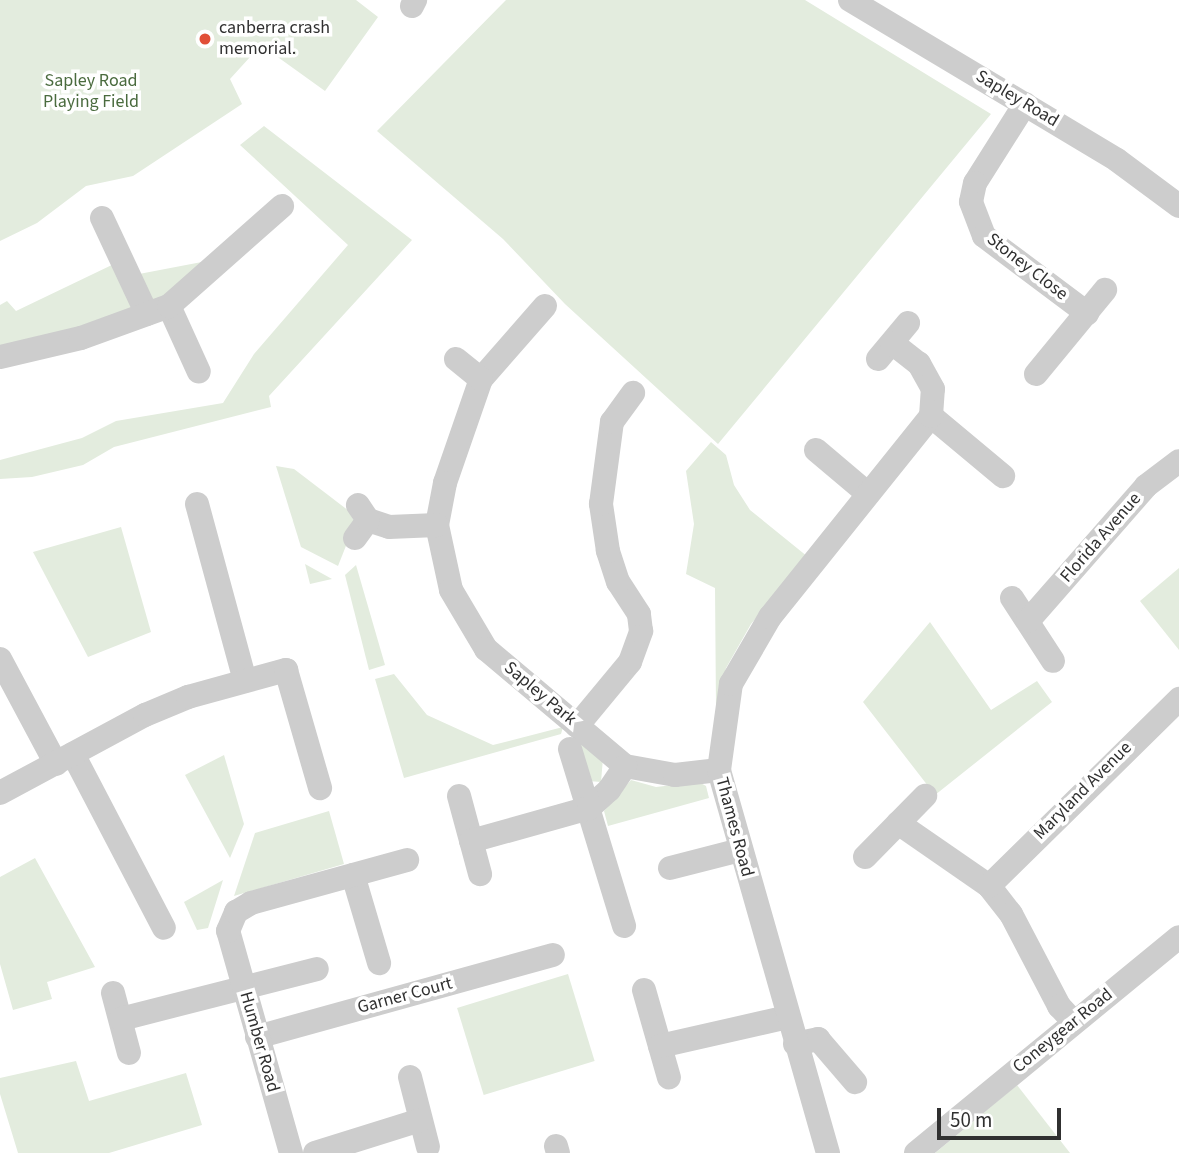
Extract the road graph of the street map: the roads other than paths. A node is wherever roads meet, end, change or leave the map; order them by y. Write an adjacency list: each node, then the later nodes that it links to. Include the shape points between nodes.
1 (850, 0): 2 (street, Sapley Road)
2 (1025, 104): 4 (street, Sapley Road, via 1117,160); 9 (street, Stoney Close, via 975,183 971,202 984,236)
3 (282, 206): 8 (street)
4 (1179, 206)
5 (102, 218): 8 (street)
6 (1105, 290): 9 (street)
7 (545, 306): 15 (street, Sapley Park)
8 (158, 310): 11 (street, via 81,338); 13 (street)
9 (1087, 313): 14 (street)
10 (908, 323): 17 (street, via 885,351 919,364 933,389)
11 (0, 357)
12 (456, 359): 15 (street)
13 (199, 372)
14 (1036, 374)
15 (481, 379): 24 (street, Sapley Park, via 446,483)
16 (633, 393): 31 (street, via 612,422 601,505 618,582 639,614 641,631 630,662)
17 (931, 416): 20 (street); 21 (street, Thames Road)
18 (816, 450): 21 (street)
19 (1179, 461): 26 (street, Florida Avenue, via 1146,486)
20 (1003, 476)
21 (868, 494): 34 (street, Thames Road, via 771,617 731,684)
22 (197, 503): 29 (street)
23 (360, 521): 24 (street, via 390,527)
24 (437, 525): 31 (street, Sapley Park, via 451,590 486,649)
25 (1012, 598): 26 (street)
26 (1028, 621): 28 (street)
27 (0, 659): 32 (street)
28 (1053, 661)
29 (245, 681): 32 (street, via 156,710); 35 (street, via 286,670)
30 (1179, 699): 48 (street, Maryland Avenue)
31 (573, 737): 33 (street, Sapley Park); 39 (street)
32 (65, 759): 36 (street); 50 (street)
33 (625, 766): 34 (street, Sapley Park, via 675,775); 39 (street, via 609,790)
34 (719, 770): 42 (street, Thames Road)
35 (320, 788)
36 (0, 793)
37 (459, 796): 41 (street)
38 (925, 796): 40 (street)
39 (589, 807): 41 (street); 49 (street)
40 (898, 823): 43 (street); 48 (street)
41 (471, 841): 47 (street)
42 (740, 850): 45 (street); 58 (street, Thames Road)
43 (865, 857)
44 (407, 860): 46 (street)
45 (670, 868)
46 (353, 874): 53 (street); 55 (street, Humber Road, via 251,903 236,912 228,931)
47 (480, 874)
48 (989, 886): 60 (street, via 1011,914 1059,1006)
49 (624, 926)
50 (164, 928)
51 (1179, 937): 60 (street, Coneygear Road)
52 (553, 956): 61 (street, Garner Court)
53 (379, 963)
54 (317, 969): 55 (street)
55 (244, 988): 59 (street); 61 (street, Humber Road)
56 (644, 990): 63 (street)
57 (113, 993): 59 (street)
58 (788, 1017): 62 (street, Thames Road); 63 (street)
59 (121, 1019): 64 (street)
60 (1073, 1021): 73 (street, Coneygear Road)
61 (257, 1037): 71 (street, Humber Road)
62 (795, 1044): 67 (street, via 818,1038); 70 (street, Thames Road)
63 (660, 1046): 66 (street)
64 (129, 1053)
65 (410, 1077): 68 (street)
66 (669, 1078)
67 (855, 1082)
68 (420, 1120): 69 (street); 72 (street)
69 (428, 1147)
70 (820, 1152)
71 (291, 1153)
72 (315, 1153)
73 (916, 1153)

